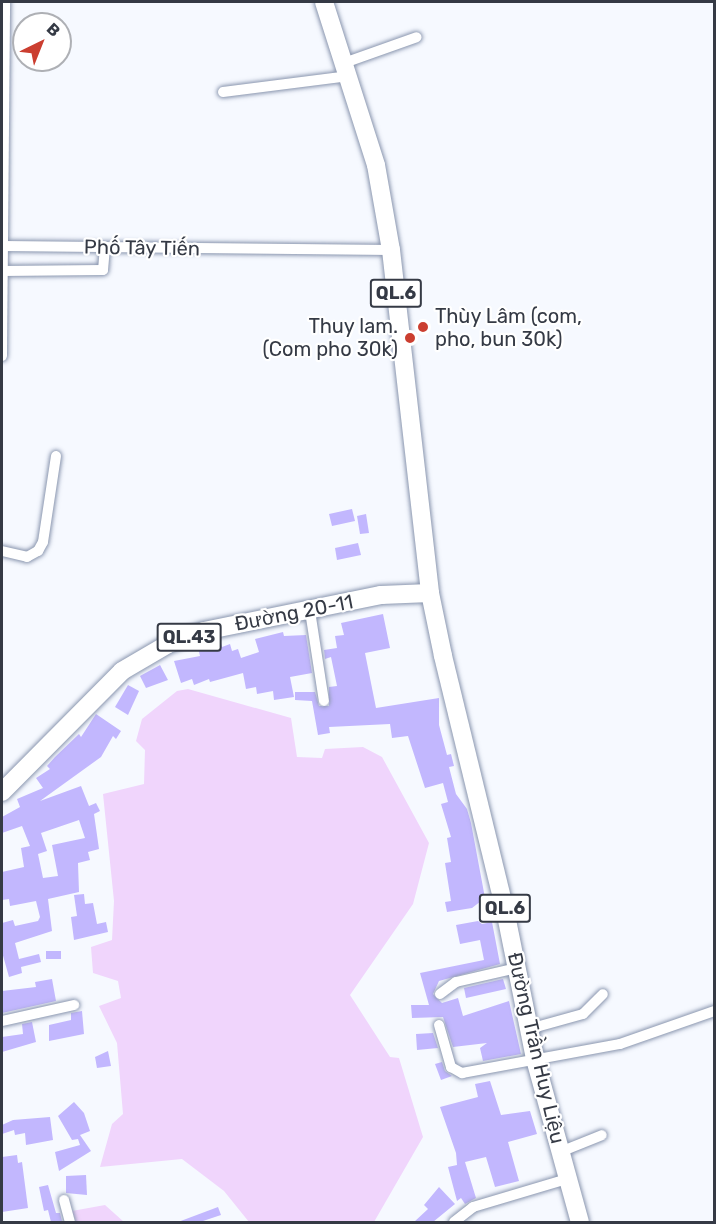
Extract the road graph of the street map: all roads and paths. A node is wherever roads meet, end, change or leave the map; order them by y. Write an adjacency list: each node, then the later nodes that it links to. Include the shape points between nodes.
1 (5, 2): 6 (street)
2 (324, 2): 4 (highway, QL.6)
3 (417, 37): 4 (street)
4 (346, 70): 5 (street); 9 (highway, QL.6, via 376,165)
5 (223, 92)
6 (4, 99): 7 (street)
7 (3, 246): 8 (street, Phố Tây Tiến); 10 (street)
8 (105, 248): 9 (street, Phố Tây Tiến); 10 (street, via 103,270)
9 (391, 250): 14 (highway, QL.6)
10 (2, 271): 11 (street)
11 (2, 356)
12 (56, 456): 13 (street, via 43,542 38,551 27,556)
13 (2, 551)
14 (430, 593): 15 (highway, Đường 20-11 / QL.43, via 381,595); 18 (highway, Đường Trần Huy Liệu / QL.6)
15 (310, 611): 16 (street); 17 (highway, Đường 20-11 / QL.43, via 204,631 134,661)
16 (324, 701)
17 (2, 792)
18 (517, 968): 19 (street, via 456,982); 25 (highway, Đường Trần Huy Liệu / QL.6)
19 (440, 994)
20 (603, 994): 25 (street, via 583,1014)
21 (74, 1005): 23 (street)
22 (714, 1011): 26 (street, via 620,1044)
23 (2, 1021)
24 (439, 1025): 26 (street, via 456,1072)
25 (529, 1029): 26 (highway, Đường Trần Huy Liệu / QL.6)
26 (535, 1059): 28 (highway, Đường Trần Huy Liệu / QL.6)
27 (602, 1136): 28 (street)
28 (560, 1152): 29 (highway, Đường Trần Huy Liệu / QL.6)
29 (567, 1179): 32 (street, via 473,1207); 33 (highway, Đường Trần Huy Liệu / QL.6)
30 (64, 1200): 31 (street)
31 (70, 1222)
32 (454, 1222)
33 (580, 1222)

